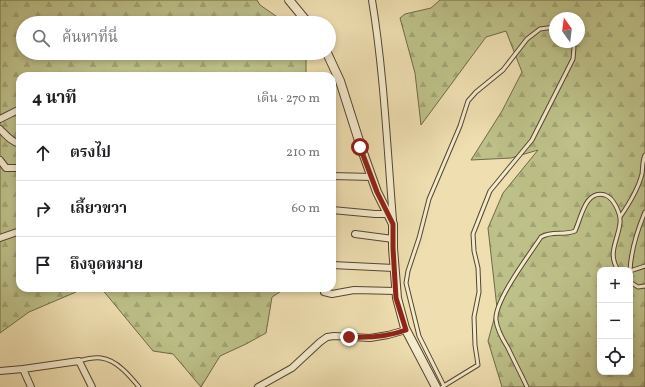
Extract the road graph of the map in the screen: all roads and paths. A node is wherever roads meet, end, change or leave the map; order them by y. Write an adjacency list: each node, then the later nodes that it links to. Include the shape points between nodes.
1 (289, 0): 3 (street)
2 (372, 0): 22 (street, via 380,44)
3 (302, 16)
4 (549, 28): 45 (lane, via 540,29 527,39 502,70 468,101 429,199 406,283 419,336)
5 (574, 48): 45 (lane, via 573,59 532,140 490,191 473,234 479,292 474,317 478,365)
6 (330, 60): 7 (street)
7 (336, 72)
8 (336, 72): 17 (street)
9 (16, 111): 10 (street)
10 (0, 119)
11 (0, 129): 12 (street)
12 (16, 143)
13 (645, 155): 21 (lane, via 636,190)
14 (0, 160): 15 (street, via 6,168)
15 (16, 168)
16 (336, 176): 17 (street)
17 (372, 177): 20 (street)
18 (336, 210): 20 (street)
19 (645, 212): 30 (lane, via 635,236)
20 (388, 214): 22 (street)
21 (620, 217): 29 (lane, via 614,244 613,259); 46 (lane, via 607,196 600,194 592,197 586,203 575,232 554,232 541,237 497,308 496,322)
22 (393, 224): 26 (street)
23 (16, 232): 25 (street)
24 (355, 234): 26 (street)
25 (0, 238)
26 (393, 239): 31 (street)
27 (336, 265): 31 (street)
28 (645, 266): 32 (lane)
29 (617, 267)
30 (630, 267)
31 (394, 268): 36 (street)
32 (633, 270)
33 (633, 284): 34 (lane, via 638,287)
34 (645, 286)
35 (324, 292): 36 (street)
36 (396, 292): 37 (street)
37 (406, 330): 44 (street, via 370,338 327,337 292,368); 45 (street)
38 (79, 361): 39 (street); 42 (street); 43 (lane, via 103,358 128,374)
39 (23, 369): 40 (street); 41 (street)
40 (0, 370)
41 (31, 387)
42 (92, 387)
43 (139, 387)
44 (258, 387)
45 (441, 387)
46 (527, 387)

